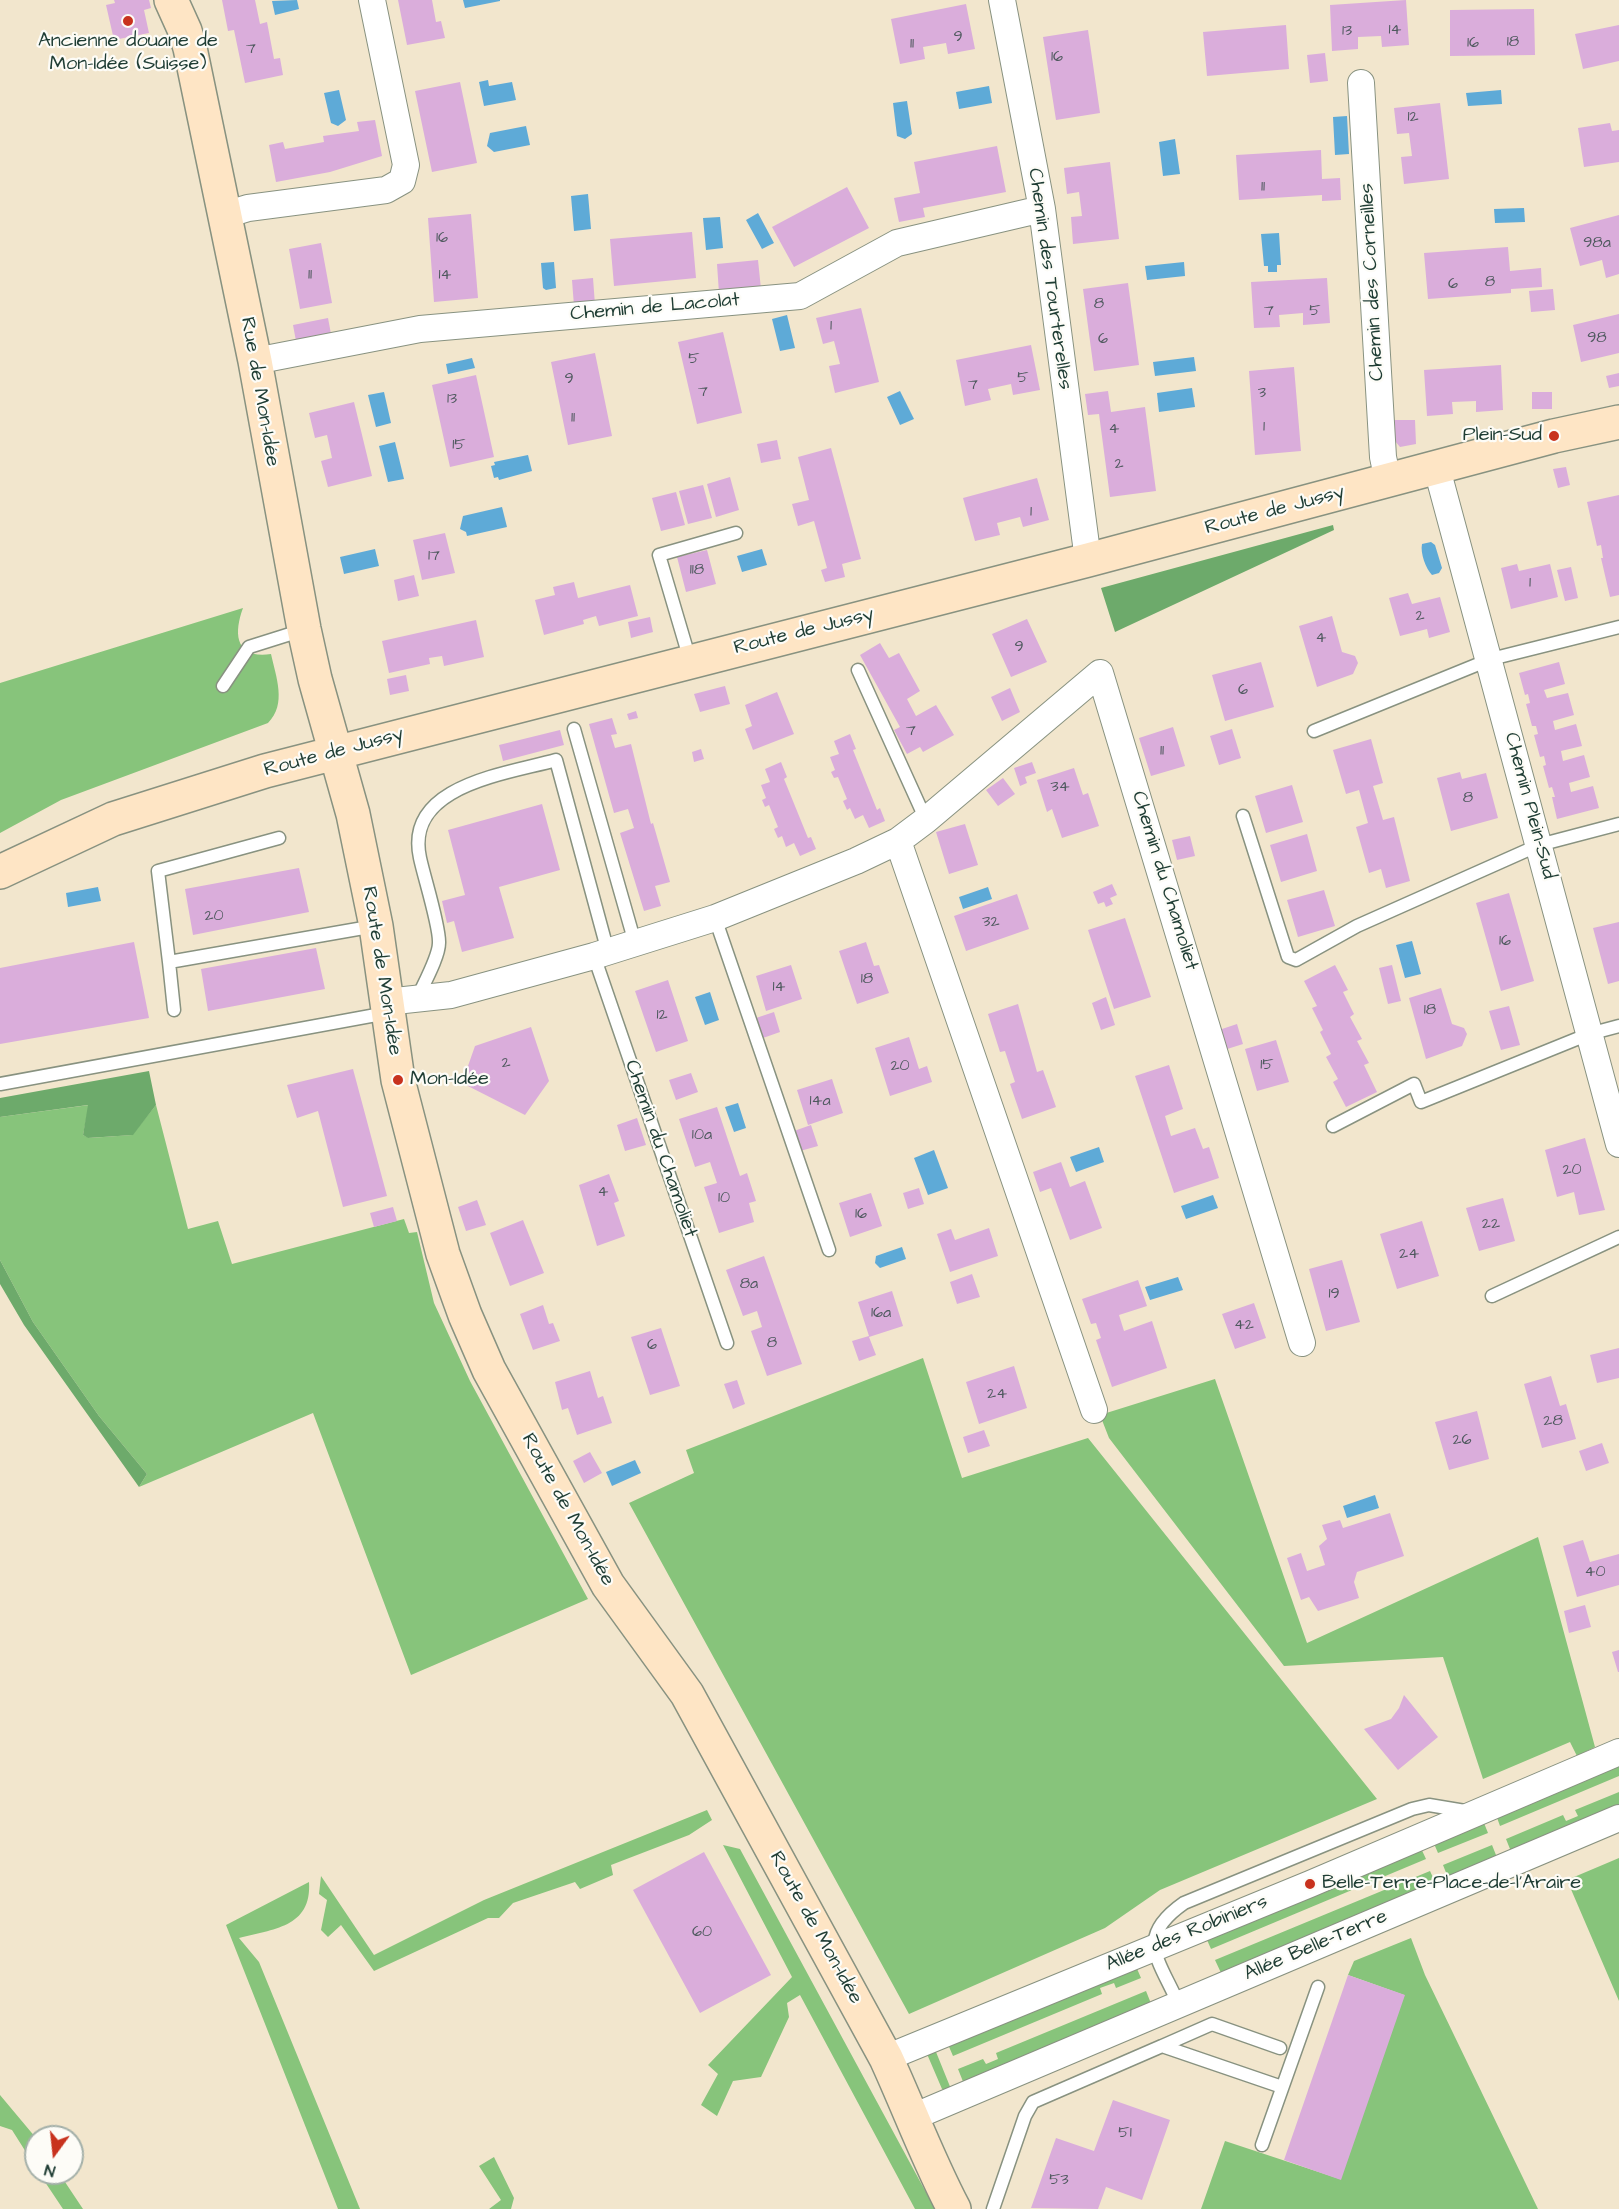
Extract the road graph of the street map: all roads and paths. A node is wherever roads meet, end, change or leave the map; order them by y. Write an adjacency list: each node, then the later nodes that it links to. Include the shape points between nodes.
1 (171, 0): 4 (main road, Rue de Mon-Idée)
2 (372, 0): 7 (street, via 406,165 402,181 386,190 248,208)
3 (1002, 0): 6 (street, Chemin des Tourterelles)
4 (186, 16): 7 (main road, Rue de Mon-Idée)
5 (1361, 82): 11 (street, Chemin des Corneilles, via 1383,457)
6 (1042, 209): 8 (street, Chemin de Lacolat, via 897,243 800,296 420,329); 13 (street, Chemin des Tourterelles)
7 (225, 215): 8 (main road, Rue de Mon-Idée)
8 (255, 361): 15 (main road, Rue de Mon-Idée)
9 (1619, 422): 10 (main road, Route de Jussy)
10 (1437, 469): 11 (main road, Route de Jussy); 16 (street, Chemin Plein-Sud)
11 (1388, 481): 13 (main road, Route de Jussy)
12 (736, 533): 17 (lane, via 659,555)
13 (1088, 560): 17 (main road, Route de Jussy)
14 (1619, 627): 16 (lane)
15 (304, 629): 19 (lane, via 249,647); 22 (main road, Rue de Mon-Idée)
16 (1491, 659): 21 (lane); 28 (street, Chemin Plein-Sud)
17 (690, 661): 22 (main road, Route de Jussy)
18 (858, 670): 24 (lane)
19 (223, 686)
20 (574, 729): 32 (lane)
21 (1314, 731)
22 (335, 752): 29 (main road, Route de Jussy, via 113,819); 31 (main road, Route de Mon-Idée, via 354,814)
23 (1243, 816): 28 (lane, via 1291,960 1357,926)
24 (926, 820): 27 (street, Chemin du Chamoliet); 46 (street, Chemin du Chamoliet, via 1100,673)
25 (1619, 824): 28 (lane)
26 (279, 838): 34 (lane, via 158,871)
27 (898, 841): 30 (street, Chemin du Chamoliet); 47 (street)
28 (1539, 845): 38 (street, Chemin Plein-Sud)
29 (0, 872)
30 (715, 918): 32 (street, Chemin du Chamoliet); 43 (lane)
31 (376, 926): 34 (lane); 35 (main road, Route de Mon-Idée)
32 (635, 943): 33 (street, Chemin du Chamoliet)
33 (601, 954): 35 (street, Chemin du Chamoliet); 35 (lane, via 556,760 465,786 431,806 424,819 419,852 439,944); 45 (lane, Chemin du Chamoliet)
34 (169, 962): 36 (lane)
35 (397, 1005): 39 (lane); 55 (main road, Route de Mon-Idée, via 399,1080 443,1254 489,1370 608,1585 687,1695)
36 (174, 1010)
37 (1619, 1026): 38 (lane)
38 (1589, 1034): 40 (lane, via 1421,1102 1414,1084); 41 (street, Chemin Plein-Sud)
39 (0, 1084)
40 (1333, 1126)
41 (1619, 1144)
42 (1619, 1238): 44 (lane)
43 (829, 1250)
44 (1492, 1296)
45 (727, 1343)
46 (1302, 1343)
47 (1094, 1410)
48 (1619, 1752): 50 (street, Allée des Robiniers)
49 (1619, 1818): 52 (street, Allée Belle-Terre)
50 (1154, 1947): 52 (lane); 55 (street, Allée des Robiniers)
51 (1318, 1987): 56 (lane)
52 (1179, 2005): 57 (street)
53 (1162, 2046): 54 (lane, via 1212,2024); 56 (lane); 60 (lane, via 1033,2102)
54 (1280, 2048)
55 (886, 2058): 57 (main road, Route de Mon-Idée)
56 (1282, 2087): 58 (lane)
57 (913, 2117): 59 (main road, Route de Mon-Idée, via 931,2165)
58 (1262, 2145)
59 (954, 2209)
60 (993, 2209)

